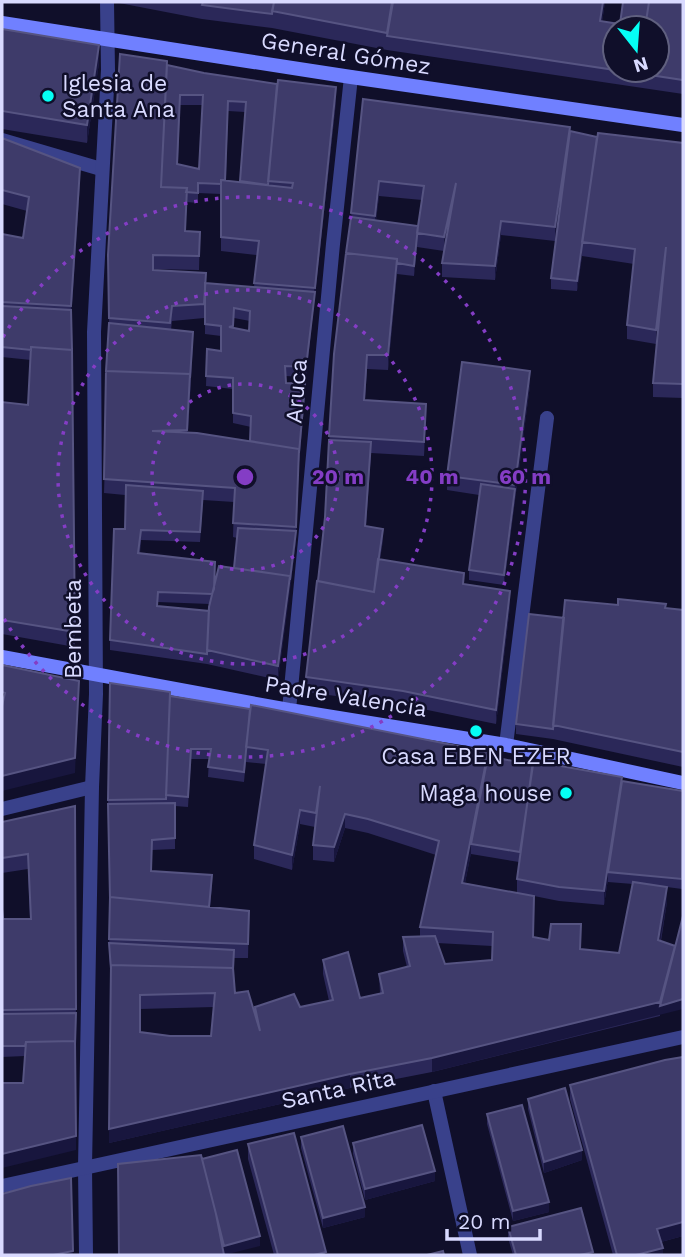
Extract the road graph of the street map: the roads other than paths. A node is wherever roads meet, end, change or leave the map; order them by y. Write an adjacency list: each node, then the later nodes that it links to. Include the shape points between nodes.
1 (107, 2): 3 (street, Bembeta)
2 (2, 23): 3 (main road, General Gómez)
3 (108, 38): 4 (main road, General Gómez); 7 (street, Bembeta)
4 (351, 78): 5 (main road, General Gómez); 11 (street, Aruca)
5 (683, 125)
6 (2, 140): 7 (street)
7 (102, 169): 10 (street, Bembeta, via 94,332)
8 (547, 418): 12 (street)
9 (2, 657): 10 (main road, Padre Valencia)
10 (95, 676): 11 (main road, Padre Valencia); 14 (street, Bembeta)
11 (289, 710): 12 (main road, Padre Valencia)
12 (506, 745): 13 (main road, Padre Valencia)
13 (683, 783)
14 (92, 787): 15 (street); 18 (street, Bembeta)
15 (2, 809)
16 (683, 1037): 17 (street, Santa Rita)
17 (435, 1091): 18 (street, Santa Rita); 21 (street)
18 (85, 1167): 19 (street, Santa Rita); 20 (street, Bembeta)
19 (2, 1186)
20 (86, 1255)
21 (470, 1255)

